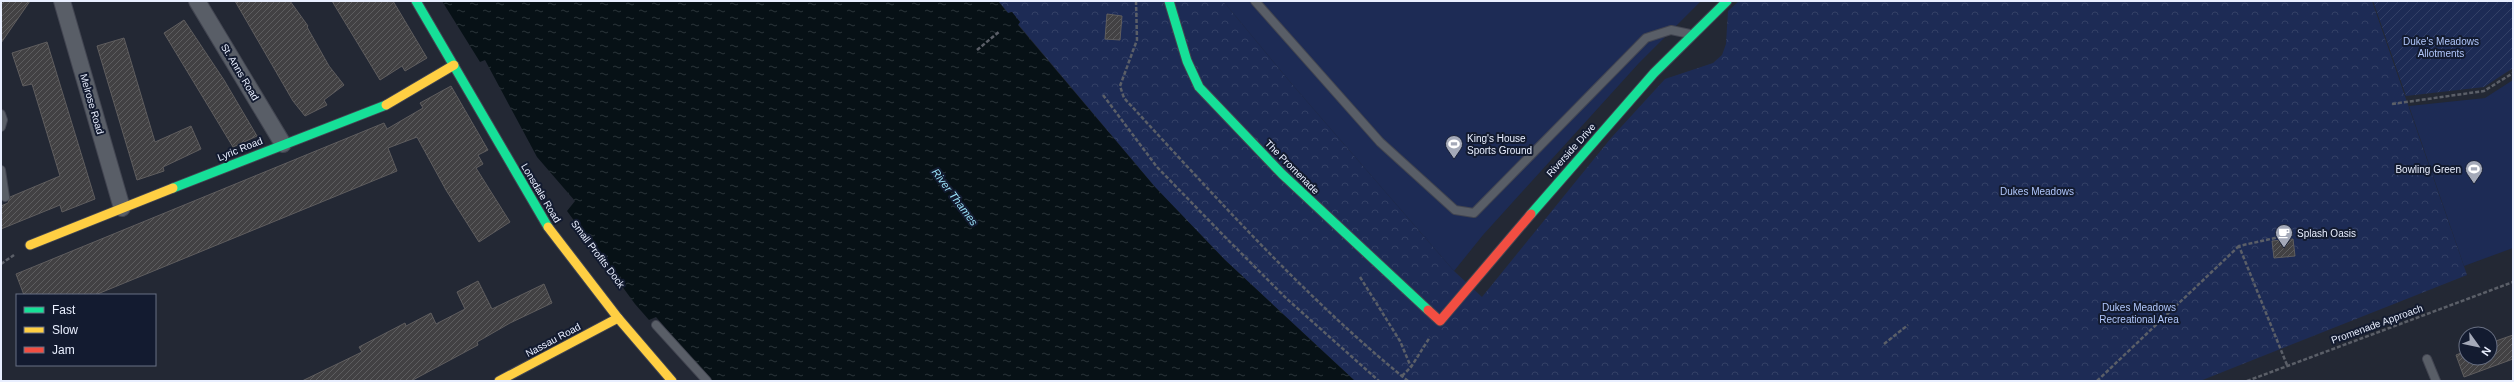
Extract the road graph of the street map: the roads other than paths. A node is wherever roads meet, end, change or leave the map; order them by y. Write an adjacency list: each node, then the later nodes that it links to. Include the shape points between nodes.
1 (62, 1): 14 (street, Melrose Road)
2 (197, 1): 11 (street, St. Anns Road)
3 (416, 1): 8 (street, Lonsdale Road)
4 (1168, 1): 17 (street, The Promenade, via 1187,61 1199,87 1282,174)
5 (1255, 1): 7 (lane, via 1380,142 1455,210 1474,213 1646,38 1671,30)
6 (1727, 1): 7 (street, Riverside Drive)
7 (1691, 34): 17 (street, Riverside Drive, via 1549,192)
8 (454, 65): 11 (street, Lyric Road, via 387,105); 16 (street, Lonsdale Road, via 544,222)
9 (1, 114): 10 (lane)
10 (1, 127)
11 (283, 144): 14 (street, Lyric Road)
12 (1, 170): 13 (lane)
13 (5, 197)
14 (122, 208): 15 (street, Lyric Road)
15 (30, 246)
16 (618, 318): 20 (street, Nassau Road); 21 (street, Lonsdale Road)
17 (1440, 321)
18 (656, 325): 22 (lane)
19 (2428, 359): 23 (lane)
20 (499, 381)
21 (672, 381)
22 (707, 381)
23 (2436, 381)

